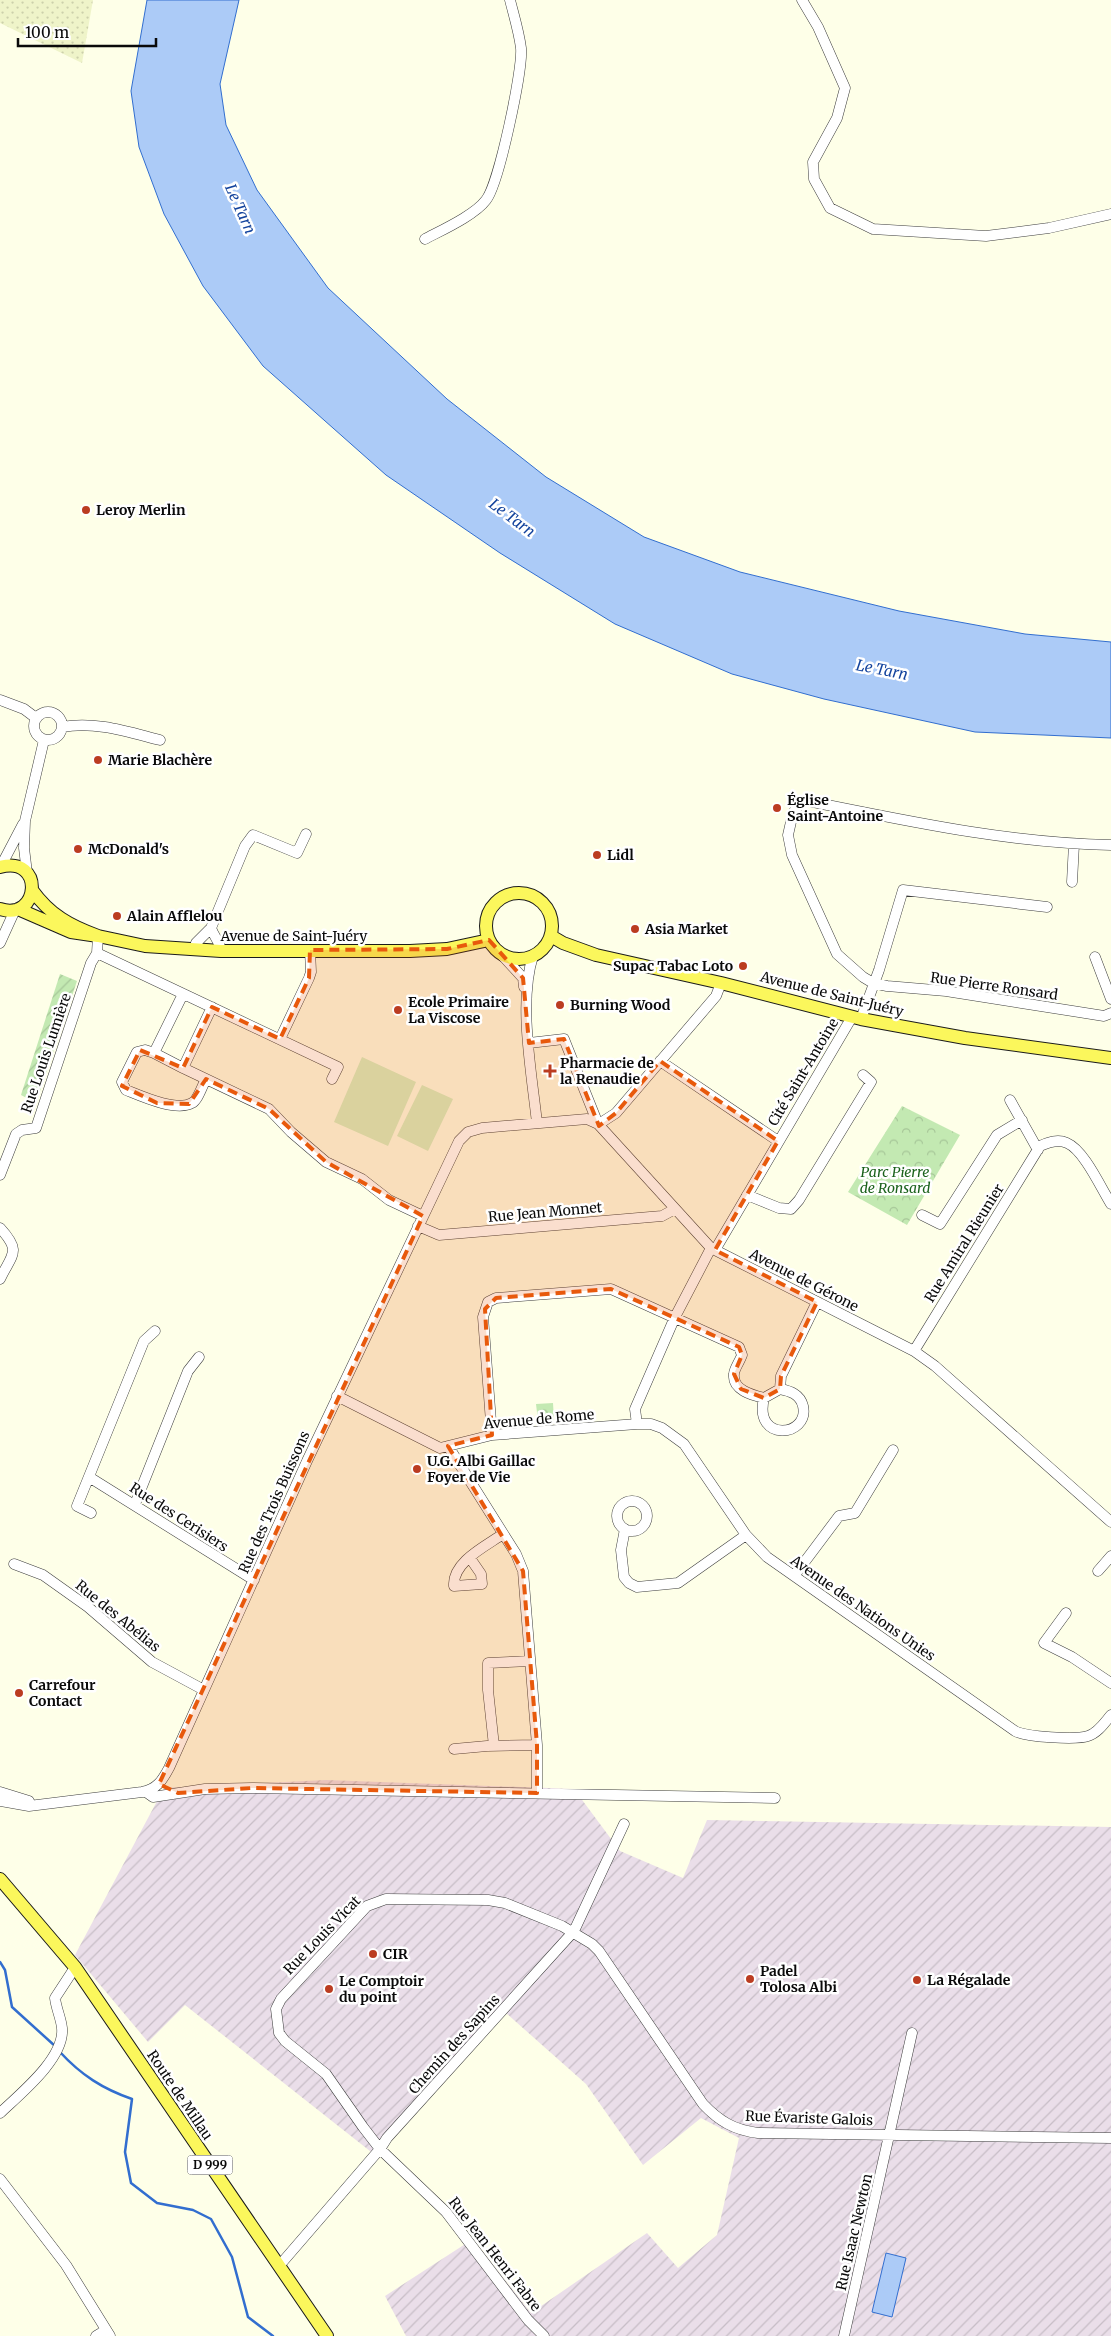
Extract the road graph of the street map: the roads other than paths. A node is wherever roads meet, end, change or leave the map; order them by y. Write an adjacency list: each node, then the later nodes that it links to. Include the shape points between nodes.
1 (510, 0): 4 (street, via 521,49 519,76 498,170 486,200 463,219)
2 (802, 0): 3 (street, via 818,27 845,88 837,118 813,162 814,179 830,208 873,229 986,236 1048,228)
3 (1111, 214)
4 (425, 238)
5 (0, 700): 6 (street, via 24,709)
6 (36, 718): 7 (street, via 42,713 53,712 59,717); 8 (street, via 35,731)
7 (62, 727): 8 (street, via 56,738); 9 (street, via 97,725)
8 (44, 740): 10 (street)
9 (160, 740)
10 (25, 821): 14 (street); 15 (street)
11 (306, 834): 22 (street, via 298,853 253,835 245,846)
12 (1074, 844): 13 (street); 16 (street); 35 (street, via 955,830 801,802 793,813 788,836 792,854 837,954)
13 (1111, 845)
14 (1, 867): 15 (main road, via 14,865)
15 (27, 872): 17 (main road)
16 (1072, 882)
17 (32, 890): 20 (main road, via 28,902); 23 (main road, Avenue de Saint-Juéry, via 56,917)
18 (1047, 907): 35 (street, Cité Saint-Antoine, via 903,890)
19 (0, 909): 20 (main road, Avenue de Saint-Juéry)
20 (17, 910): 23 (main road, Avenue de Saint-Juéry, via 71,932); 25 (street)
21 (0, 925): 25 (street)
22 (211, 928): 27 (street, via 196,943); 28 (street)
23 (98, 936): 27 (main road, Avenue de Saint-Juéry, via 144,946); 30 (street)
24 (551, 936): 26 (main road, via 551,919 542,903 525,894 516,894 497,902 490,910 487,920); 32 (main road, via 543,949); 34 (main road, Avenue de Saint-Juéry, via 578,950)
25 (1, 940)
26 (489, 940): 29 (main road, Avenue de Saint-Juéry, via 447,949); 31 (main road)
27 (194, 950): 28 (main road, Avenue de Saint-Juéry)
28 (221, 950): 29 (main road, Avenue de Saint-Juéry)
29 (310, 950): 42 (street, via 309,978)
30 (97, 953): 36 (street); 57 (street, Rue Louis Lumière, via 36,1128 16,1134)
31 (501, 954): 32 (main road, via 522,959); 38 (street, via 523,978)
32 (533, 956): 38 (street, via 528,970)
33 (1095, 956): 37 (street)
34 (722, 982): 41 (main road, Avenue de Saint-Juéry); 46 (street, via 716,996)
35 (873, 983): 40 (street, Rue Pierre Ronsard, via 1104,1016); 41 (street, Cité Saint-Antoine)
36 (183, 994): 39 (street); 44 (street)
37 (1111, 999)
38 (527, 1000): 43 (street)
39 (212, 1007): 42 (street); 47 (street)
40 (1111, 1013)
41 (856, 1018): 45 (main road, Avenue de Saint-Juéry, via 965,1038); 55 (street, Cité Saint-Antoine)
42 (280, 1039): 50 (street, via 338,1067)
43 (529, 1043): 53 (street); 54 (street, Avenue de Gérone, via 564,1039)
44 (154, 1052): 47 (street); 49 (street, via 137,1052 122,1082 126,1090 158,1103 190,1104)
45 (1111, 1058)
46 (660, 1061): 54 (street, via 616,1113); 55 (street, Cité Saint-Antoine)
47 (184, 1068): 49 (street)
48 (863, 1075): 58 (street, via 871,1082 791,1209 779,1208)
49 (206, 1079): 62 (street, via 269,1109 290,1132 326,1162 362,1179 389,1200)
50 (332, 1079)
51 (1010, 1100): 52 (street)
52 (1022, 1120): 56 (street); 61 (street, via 997,1135 940,1224)
53 (537, 1123): 54 (street, via 587,1119); 62 (street, Rue des Trois Buissons, via 468,1132 458,1141)
54 (599, 1124): 60 (street, Avenue de Gérone)
55 (778, 1141): 58 (street, Cité Saint-Antoine)
56 (1038, 1150): 59 (street, via 1051,1142 1066,1142 1078,1150); 70 (street, Rue Amiral Rieunier)
57 (0, 1175)
58 (747, 1195): 65 (street, Cité Saint-Antoine)
59 (1111, 1204)
60 (675, 1209): 63 (street, Rue Jean Monnet, via 662,1216 439,1235); 65 (street, Avenue de Gérone)
61 (922, 1215)
62 (423, 1216): 63 (street, Rue des Trois Buissons)
63 (418, 1226): 73 (street, Rue des Trois Buissons)
64 (0, 1228): 66 (street, via 12,1241 14,1250)
65 (713, 1249): 67 (street, Avenue de Gérone); 68 (street, Cité Saint-Antoine)
66 (0, 1279)
67 (817, 1302): 70 (street, Avenue de Gérone); 72 (street, via 781,1376)
68 (675, 1317): 74 (street, via 739,1348 742,1355 734,1374 735,1382 745,1392); 75 (street, Cité Saint-Antoine, via 635,1409); 76 (street, via 611,1289 551,1292 496,1298 488,1302 483,1318)
69 (155, 1331): 79 (street, via 144,1341)
70 (914, 1351): 82 (street, Avenue de Gérone, via 940,1370)
71 (199, 1358): 80 (street, via 188,1371)
72 (780, 1389): 74 (street); 74 (street, via 795,1393 804,1409 799,1423 790,1430 776,1430 769,1426 762,1413)
73 (337, 1396): 77 (street, Avenue de Rome, via 440,1448); 91 (street, Rue des Trois Buissons)
74 (764, 1398)
75 (637, 1424): 76 (street, Avenue de Rome); 85 (street, Avenue des Nations Unies, via 662,1428 684,1444)
76 (492, 1436): 77 (street, Avenue de Rome)
77 (448, 1446): 84 (street)
78 (893, 1450): 90 (street, via 855,1512 839,1516)
79 (89, 1477): 80 (street, Rue des Cerisiers); 81 (street, via 77,1506)
80 (134, 1504): 91 (street, Rue des Cerisiers)
81 (91, 1513)
82 (1111, 1522)
83 (625, 1529): 85 (street, via 621,1550 624,1577 637,1587 678,1583)
84 (503, 1534): 87 (street); 93 (street, via 523,1571)
85 (746, 1536): 90 (street, Avenue des Nations Unies, via 767,1557)
86 (1111, 1556): 89 (street)
87 (470, 1558)
88 (14, 1564): 95 (street, Rue des Abélias, via 42,1575 88,1607 152,1662)
89 (1098, 1571)
90 (794, 1576): 96 (street, Avenue des Nations Unies, via 957,1692 1022,1734 1088,1736)
91 (254, 1580): 95 (street, Rue des Trois Buissons)
92 (1066, 1613): 94 (street, via 1044,1643)
93 (530, 1661): 97 (street); 98 (street, via 488,1663)
94 (1111, 1683)
95 (204, 1690): 100 (street, Rue des Trois Buissons)
96 (1111, 1715)
97 (537, 1745): 98 (street); 104 (street)
98 (494, 1746): 99 (street)
99 (454, 1750)
100 (159, 1784): 102 (street, Rue des Trois Buissons); 103 (street)
101 (0, 1792): 107 (street, Rue des Trois Buissons, via 21,1800)
102 (146, 1792): 103 (street, via 154,1797); 107 (street, Rue des Trois Buissons)
103 (178, 1792): 104 (street, via 270,1788)
104 (537, 1793): 105 (street)
105 (775, 1798)
106 (0, 1801): 107 (street, Rue des Trois Buissons, via 20,1806)
107 (48, 1803)
108 (624, 1824): 111 (street, Chemin des Sapins)
109 (0, 1879): 113 (main road, Route de Millau / D 999)
110 (0, 1892): 112 (main road, Route de Millau / D 999)
111 (574, 1931): 116 (street, Rue Évariste Galois, via 599,1951 703,2104 721,2122 732,2128 758,2133); 118 (street, Chemin des Sapins); 118 (street, Rue Louis Vicat, via 505,1903 488,1900 376,1901 366,1906 281,1999 276,2009 279,2033 326,2074)
112 (72, 1972): 113 (main road, Route de Millau / D 999); 115 (street, via 55,1998 62,2027 54,2054 32,2083)
113 (94, 1995): 120 (main road, Route de Millau / D 999)
114 (912, 2033): 116 (street, Rue Isaac Newton)
115 (0, 2113)
116 (890, 2135): 117 (street, Rue Évariste Galois); 125 (street, Rue Isaac Newton)
117 (1111, 2138)
118 (380, 2149): 120 (street, Chemin des Sapins); 124 (street, Rue Jean Henri Fabre, via 446,2212 528,2320)
119 (0, 2179): 121 (street, via 66,2265)
120 (279, 2266): 123 (main road, Route de Millau / D 999)
121 (108, 2333): 122 (street)
122 (96, 2336)
123 (327, 2336)
124 (544, 2336)
125 (844, 2336)

